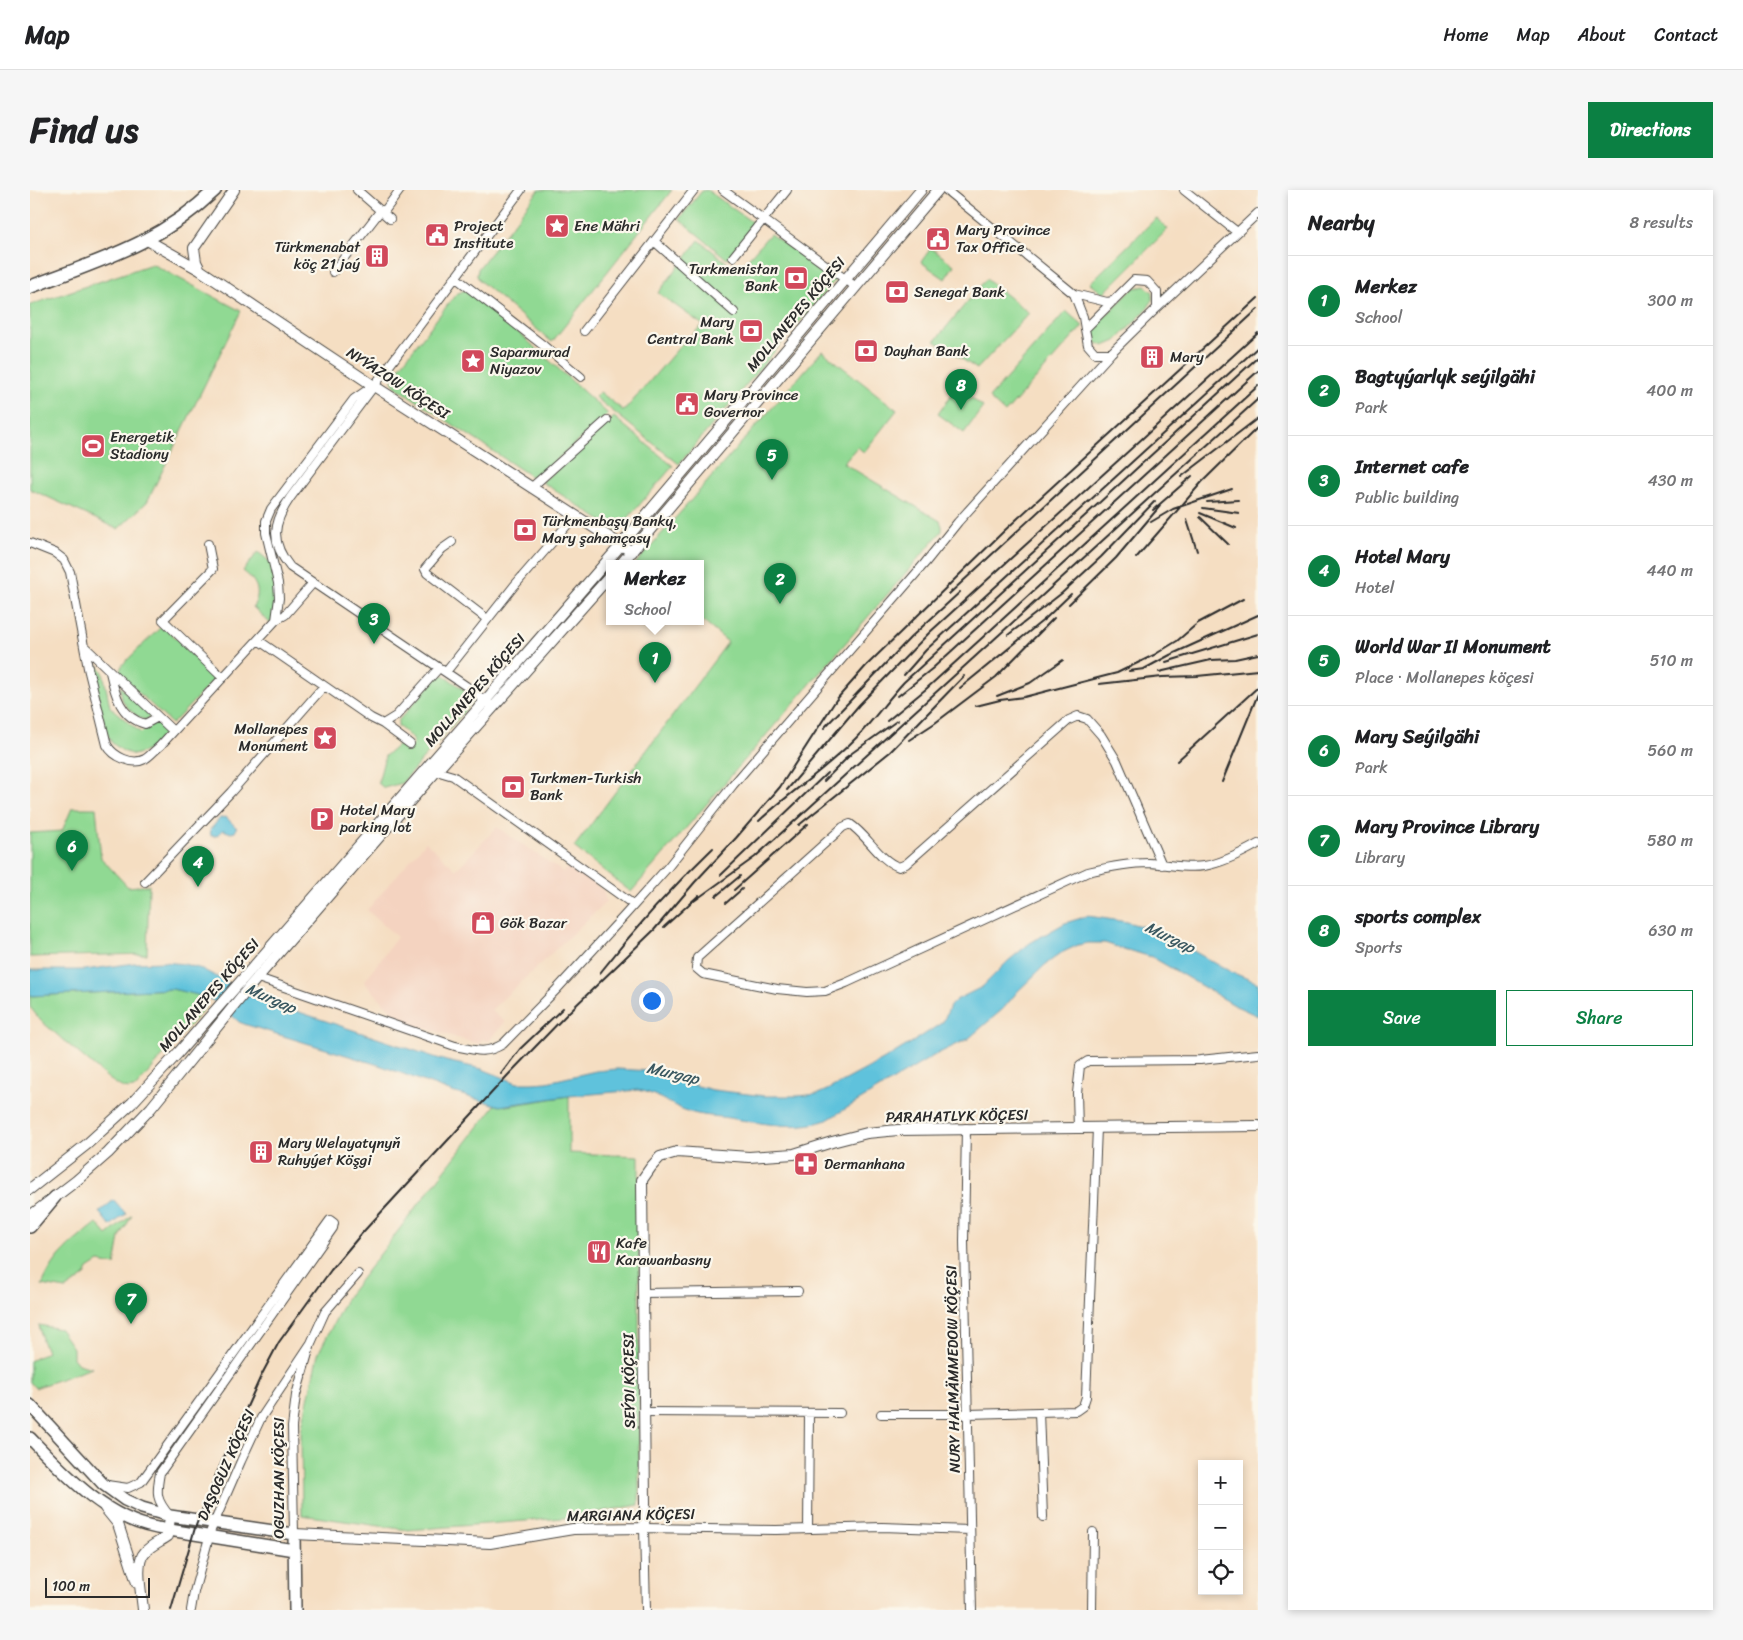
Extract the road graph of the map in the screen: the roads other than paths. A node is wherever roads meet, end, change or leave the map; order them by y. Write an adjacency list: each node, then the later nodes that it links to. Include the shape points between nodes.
1 (215, 190): 18 (main road, via 188,214)
2 (234, 190): 21 (street, via 194,248)
3 (357, 190): 13 (street)
4 (400, 190): 13 (street)
5 (520, 190): 24 (street)
6 (694, 190): 19 (street)
7 (723, 190): 16 (street)
8 (787, 190): 16 (street)
9 (921, 190): 26 (street, MOLLANEPES KÖÇESI)
10 (938, 190): 28 (street, MOLLANEPES KÖÇESI)
11 (946, 190): 29 (street)
12 (1184, 190): 17 (street)
13 (382, 212): 15 (street); 22 (street)
14 (1258, 213): 17 (street)
15 (390, 219)
16 (764, 220): 20 (street); 26 (street)
17 (1237, 232): 31 (street)
18 (147, 240): 21 (street, NYÝAZOW KÖÇESI); 25 (main road)
19 (654, 241): 32 (street); 34 (street)
20 (734, 257)
21 (200, 270): 37 (street, NYÝAZOW KÖÇESI)
22 (333, 272)
23 (30, 277): 25 (main road)
24 (455, 277): 36 (street); 37 (street)
25 (53, 278): 27 (main road)
26 (845, 279): 28 (street); 44 (street, MOLLANEPES KÖÇESI)
27 (30, 287)
28 (856, 287): 45 (street, MOLLANEPES KÖÇESI)
29 (1074, 294): 30 (street, via 1106,302); 33 (street)
30 (1113, 300): 31 (street, via 1134,280 1147,281 1158,292); 33 (street)
31 (1157, 308): 35 (street)
32 (734, 312)
33 (1085, 329): 35 (street, via 1088,345 1095,353)
34 (584, 332)
35 (1112, 353): 68 (street, via 958,522)
36 (581, 378)
37 (374, 386): 39 (street, NYÝAZOW KÖÇESI); 50 (street, via 280,513 276,527 283,559); 52 (street, via 354,399 271,509 266,533 278,583)
38 (606, 420): 39 (street)
39 (532, 487): 40 (street, NYÝAZOW KÖÇESI)
40 (575, 516): 44 (street, NYÝAZOW KÖÇESI); 51 (street)
41 (452, 542): 51 (street, via 425,569 427,574)
42 (30, 543): 54 (street, via 64,560 70,572)
43 (208, 544): 57 (street, via 213,569 164,620)
44 (621, 545): 45 (street, NYÝAZOW KÖÇESI); 46 (street, MOLLANEPES KÖÇESI)
45 (632, 552): 47 (street, MOLLANEPES KÖÇESI)
46 (609, 560)
47 (625, 560)
48 (606, 563): 59 (street, MOLLANEPES KÖÇESI)
49 (606, 580): 59 (street, MOLLANEPES KÖÇESI)
50 (313, 583): 52 (street); 55 (street)
51 (487, 619): 55 (street)
52 (276, 620): 53 (street)
53 (258, 640): 57 (street); 58 (street)
54 (84, 646): 56 (street); 62 (street, via 110,750 128,761 141,761)
55 (442, 670): 59 (street); 61 (street, via 396,716)
56 (110, 671): 60 (street); 60 (street, via 120,706 134,721 145,724)
57 (223, 678): 62 (street)
58 (324, 686): 61 (street); 67 (street, via 231,792)
59 (489, 704): 64 (street, MOLLANEPES KÖÇESI); 70 (street, MOLLANEPES KÖÇESI)
60 (158, 716): 62 (street)
61 (383, 724): 63 (street)
62 (173, 731)
63 (410, 744)
64 (436, 772): 68 (street, via 453,776); 69 (street, MOLLANEPES KÖÇESI)
65 (1258, 844): 66 (street, via 1205,866)
66 (1162, 865): 66 (street, via 1121,864 1088,872 825,991 777,989 703,974 696,968 696,958 843,827 850,824 858,829 891,864 899,867 906,864 1069,720 1078,716 1088,719 1117,761)
67 (145, 882)
68 (634, 904): 69 (street, via 503,1044 485,1052 455,1046)
69 (254, 982): 72 (street, MOLLANEPES KÖÇESI)
70 (179, 1052): 72 (street); 78 (street, MOLLANEPES KÖÇESI, via 93,1139)
71 (1258, 1054): 75 (street, via 1200,1060 1088,1061 1080,1066)
72 (190, 1060): 79 (street, MOLLANEPES KÖÇESI, via 151,1108 108,1152)
73 (1258, 1126): 76 (street, PARAHATLYK KÖÇESI)
74 (966, 1128): 75 (street, PARAHATLYK KÖÇESI); 77 (street, PARAHATLYK KÖÇESI, via 868,1133 794,1154 749,1157 677,1152); 95 (street, NURY HALMÄMMEDOW KÖÇESI, via 964,1241)
75 (1078, 1128): 76 (street, PARAHATLYK KÖÇESI)
76 (1097, 1128): 91 (street, via 1086,1397 1083,1406 1076,1410)
77 (660, 1157): 84 (street, SEÝDI KÖÇESI, via 642,1180)
78 (30, 1189)
79 (55, 1197): 80 (street, MOLLANEPES KÖÇESI); 81 (main road)
80 (30, 1216)
81 (30, 1227)
82 (358, 1274): 85 (street, OGUZHAN KÖÇESI, via 325,1312)
83 (798, 1290): 84 (street)
84 (643, 1293): 90 (street, SEÝDI KÖÇESI)
85 (311, 1344): 103 (street, DAŞOGUZ KÖÇESI, via 261,1418); 109 (street, OGUZHAN KÖÇESI, via 296,1395 292,1427)
86 (226, 1365): 87 (street); 87 (street, via 330,1220 334,1223 333,1228); 99 (street, via 141,1482 128,1488)
87 (234, 1370): 101 (street, via 160,1473 160,1504)
88 (30, 1396): 89 (main road)
89 (34, 1409): 97 (main road)
90 (644, 1412): 92 (street); 104 (street, SEÝDI KÖÇESI)
91 (1039, 1412): 95 (street); 102 (street)
92 (808, 1413): 93 (street); 105 (street)
93 (840, 1413)
94 (880, 1414): 95 (street)
95 (968, 1414): 107 (street, NURY HALMÄMMEDOW KÖÇESI)
96 (32, 1441): 98 (main road)
97 (68, 1447): 98 (main road); 99 (main road)
98 (53, 1461): 100 (main road)
99 (103, 1484): 101 (main road, via 125,1500)
100 (102, 1505): 106 (main road, via 141,1525); 112 (street, via 118,1524)
101 (170, 1516): 103 (main road); 106 (street)
102 (1043, 1517)
103 (215, 1522): 109 (main road); 110 (street, DAŞOGUZ KÖÇESI)
104 (644, 1528): 105 (street, MARGIANA KÖÇESI); 109 (street, MARGIANA KÖÇESI, via 573,1529 490,1543); 116 (street, SEÝDI KÖÇESI)
105 (808, 1529): 107 (street, MARGIANA KÖÇESI)
106 (169, 1530): 110 (main road); 112 (street, via 168,1536 144,1552)
107 (970, 1530): 117 (street, NURY HALMÄMMEDOW KÖÇESI)
108 (1093, 1532): 118 (street)
109 (294, 1534): 111 (main road, OGUZHAN KÖÇESI)
110 (209, 1537): 111 (main road); 114 (street, DAŞOGUZ KÖÇESI)
111 (294, 1550): 115 (main road, OGUZHAN KÖÇESI)
112 (141, 1596): 113 (street)
113 (143, 1610)
114 (191, 1610)
115 (295, 1610)
116 (646, 1610)
117 (972, 1610)
118 (1092, 1610)

